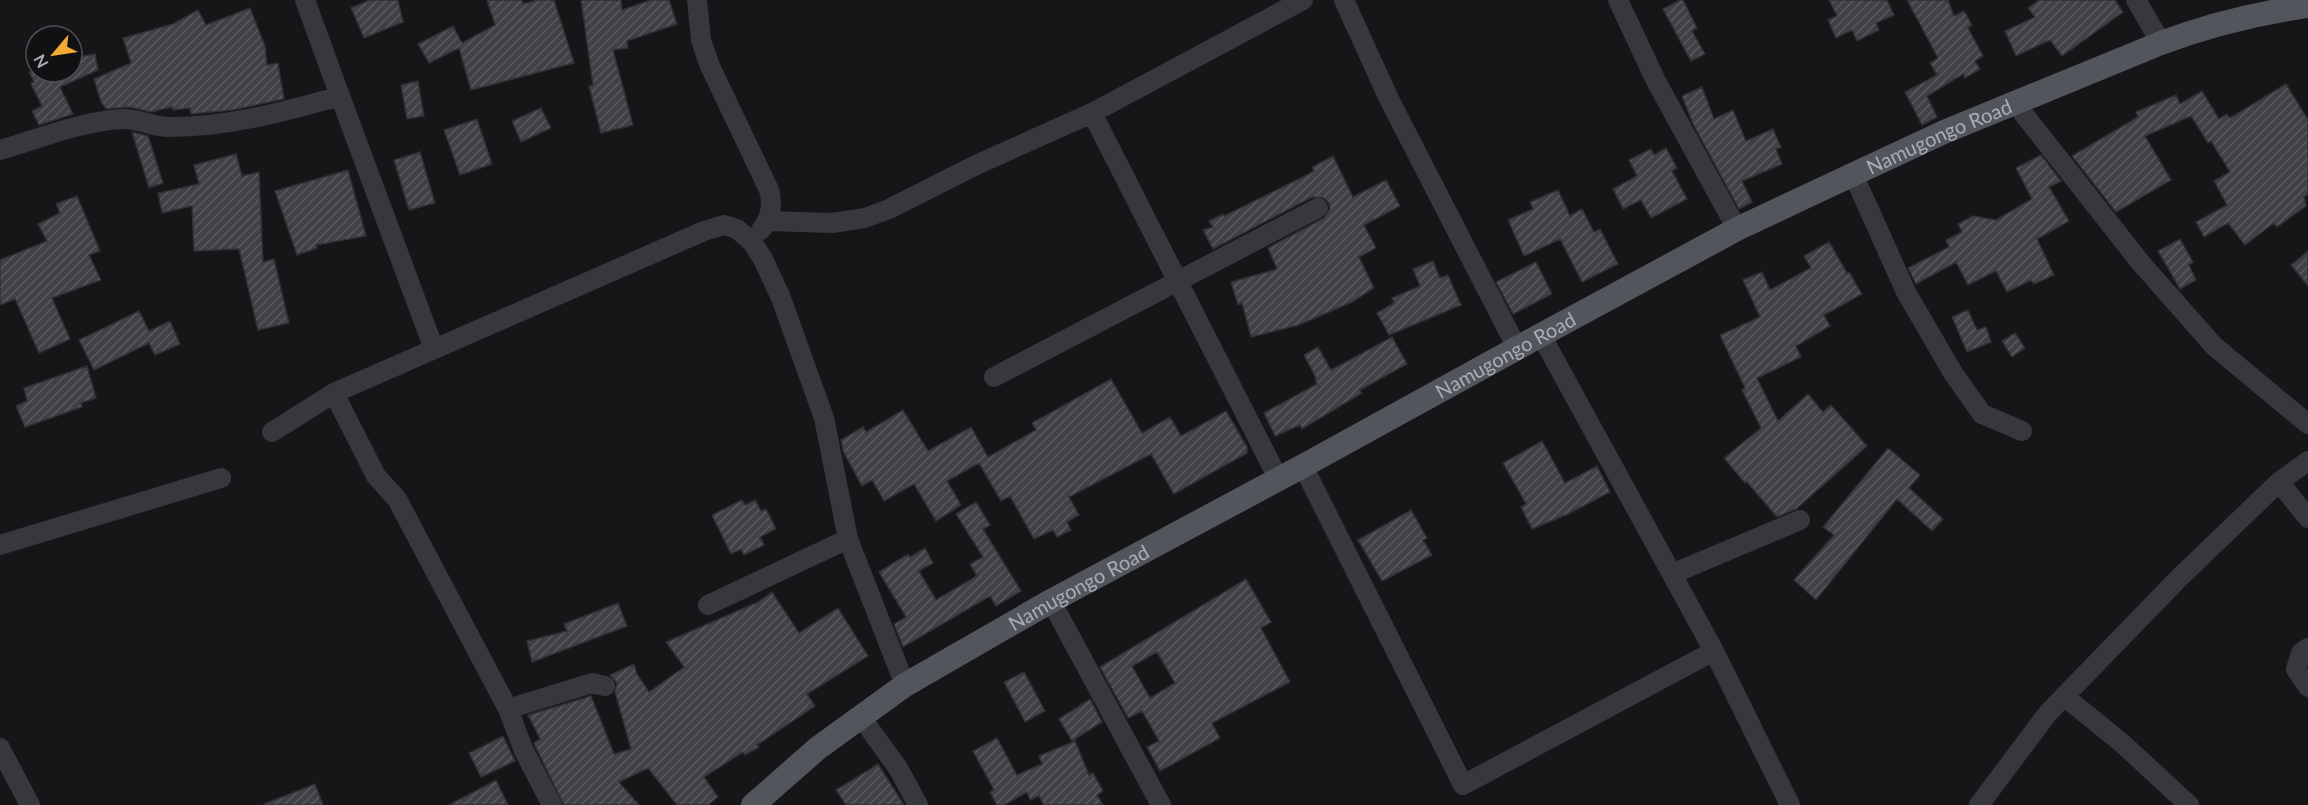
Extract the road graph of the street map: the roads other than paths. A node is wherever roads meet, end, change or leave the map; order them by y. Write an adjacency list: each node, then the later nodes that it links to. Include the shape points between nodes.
1 (305, 0): 9 (street)
2 (697, 0): 15 (street, via 701,40 709,64 770,192 772,208)
3 (1303, 0): 11 (street)
4 (1344, 0): 20 (street, via 1389,99)
5 (1618, 0): 16 (street, via 1656,81)
6 (2136, 0): 8 (street)
7 (2308, 6): 8 (main road, Namugongo Road, via 2193,31)
8 (2161, 43): 10 (main road, Namugongo Road)
9 (340, 96): 12 (street, via 279,114 195,127 165,127 125,119); 21 (street)
10 (2015, 104): 13 (main road, Namugongo Road); 24 (street, via 2140,262 2214,346)
11 (1092, 113): 15 (street, via 864,218 832,224); 18 (street)
12 (0, 150)
13 (1853, 174): 16 (main road, Namugongo Road); 25 (street, via 1906,292 1953,373 1982,414)
14 (1318, 208): 18 (street)
15 (768, 221): 17 (street)
16 (1737, 229): 19 (main road, Namugongo Road)
17 (752, 242): 21 (street, via 737,229 724,225 704,231); 34 (street, via 780,298 824,418)
18 (1178, 282): 22 (street); 30 (street)
19 (1541, 335): 20 (main road, Namugongo Road); 36 (street)
20 (1518, 348): 28 (main road, Namugongo Road)
21 (434, 349): 23 (street)
22 (994, 377)
23 (334, 393): 26 (street); 45 (street, via 376,476 397,499)
24 (2308, 424)
25 (2022, 431)
26 (272, 432)
27 (2308, 461): 31 (street)
28 (1303, 466): 30 (main road, Namugongo Road); 40 (street, via 1463,785)
29 (221, 478): 35 (street)
30 (1279, 480): 37 (main road, Namugongo Road)
31 (2279, 482): 32 (street); 44 (street)
32 (2308, 518)
33 (1800, 520): 36 (street)
34 (848, 539): 38 (street); 42 (street)
35 (0, 544)
36 (1672, 574): 40 (street)
37 (1051, 601): 42 (main road, Namugongo Road); 52 (street)
38 (708, 605)
39 (2308, 648): 43 (street, via 2301,653 2295,669)
40 (1714, 651): 53 (street)
41 (605, 686): 45 (street, via 592,682)
42 (905, 686): 46 (main road, Namugongo Road)
43 (2308, 687)
44 (2064, 696): 54 (street); 55 (street)
45 (508, 708): 49 (street, via 524,751)
46 (861, 717): 50 (main road, Namugongo Road, via 818,748); 51 (street, via 898,768)
47 (0, 748): 48 (street)
48 (30, 805)
49 (552, 805)
50 (753, 805)
51 (918, 805)
52 (1161, 805)
53 (1790, 805)
54 (1979, 805)
55 (2189, 805)

